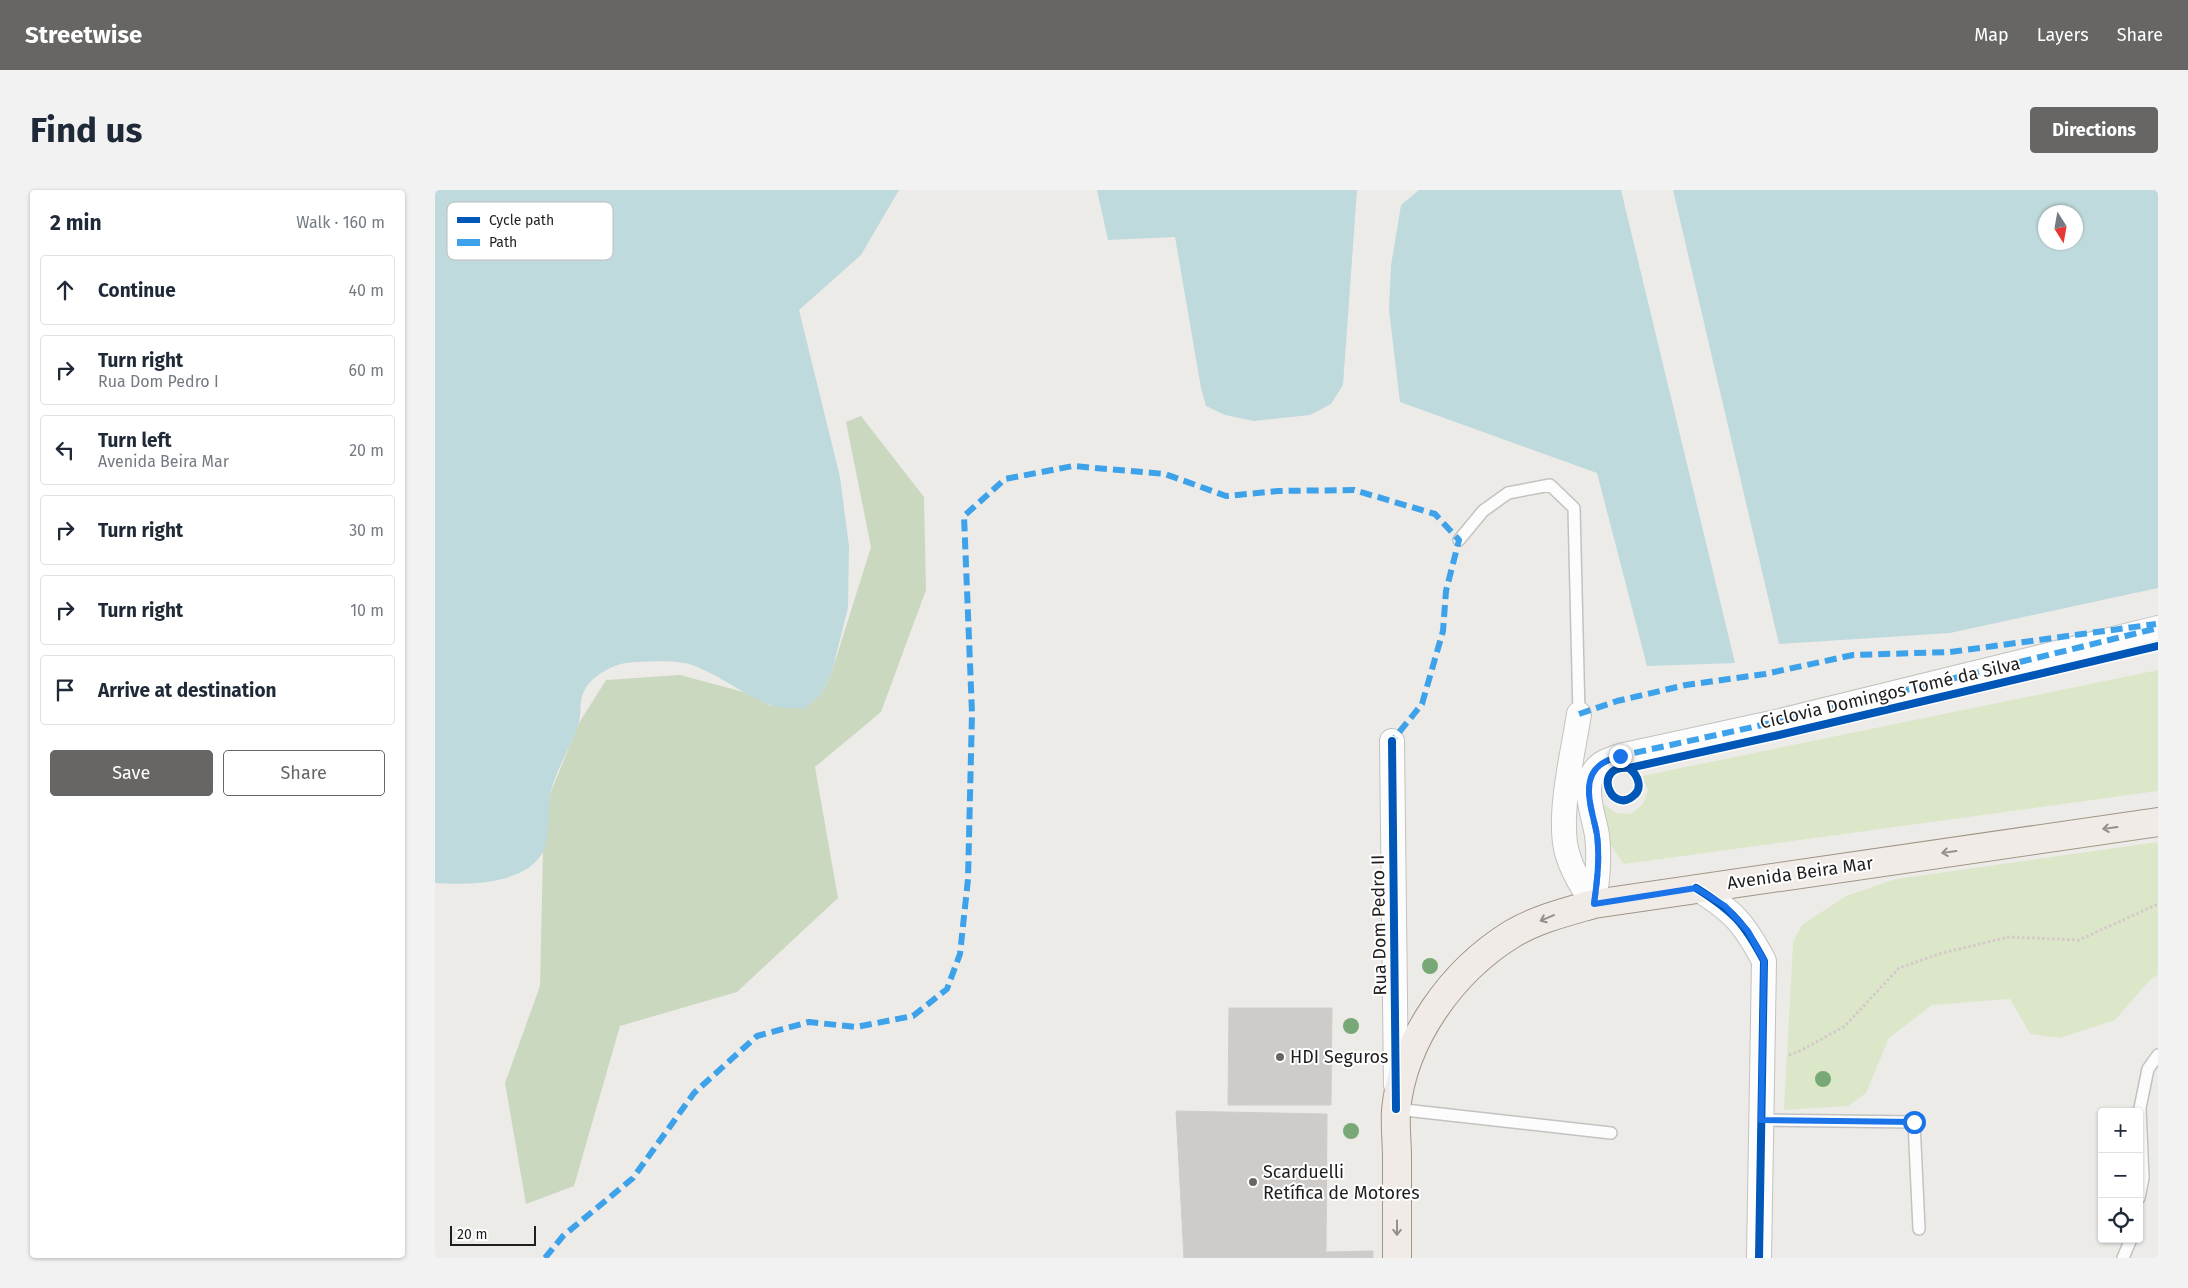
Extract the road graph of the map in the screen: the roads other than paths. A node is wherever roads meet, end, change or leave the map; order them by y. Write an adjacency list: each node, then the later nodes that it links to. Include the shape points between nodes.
1 (1459, 540): 3 (lane, via 1483,511 1508,493 1551,485 1575,508)
2 (2158, 628): 7 (street, via 1601,763 1592,775 1590,790 1597,835)
3 (1579, 714): 7 (street, via 1564,814 1565,844 1576,878)
4 (1392, 741): 8 (street, Rua Dom Pedro II)
5 (2158, 822): 6 (main road, Avenida Beira Mar, one-way to 6)
6 (1696, 888): 7 (main road, Avenida Beira Mar); 12 (street, via 1725,906 1743,925 1764,961)
7 (1594, 904): 9 (main road, Avenida Beira Mar, one-way to 9, via 1552,916 1505,939 1477,959 1447,991)
8 (1395, 993): 9 (street, Rua Dom Pedro II, via 1405,1012); 11 (street, Rua Dom Pedro II)
9 (1423, 1027): 11 (main road, Avenida Beira Mar, via 1406,1067)
10 (2158, 1055): 14 (lane, via 2148,1069 2140,1108)
11 (1396, 1109): 13 (lane); 17 (main road, Rua Dom Pedro II, one-way to 17)
12 (1761, 1120): 15 (lane, via 1914,1122); 18 (street)
13 (1611, 1133)
14 (2142, 1153)
15 (1919, 1229)
16 (2129, 1243): 19 (lane)
17 (1397, 1258)
18 (1759, 1258)
19 (2123, 1258)

